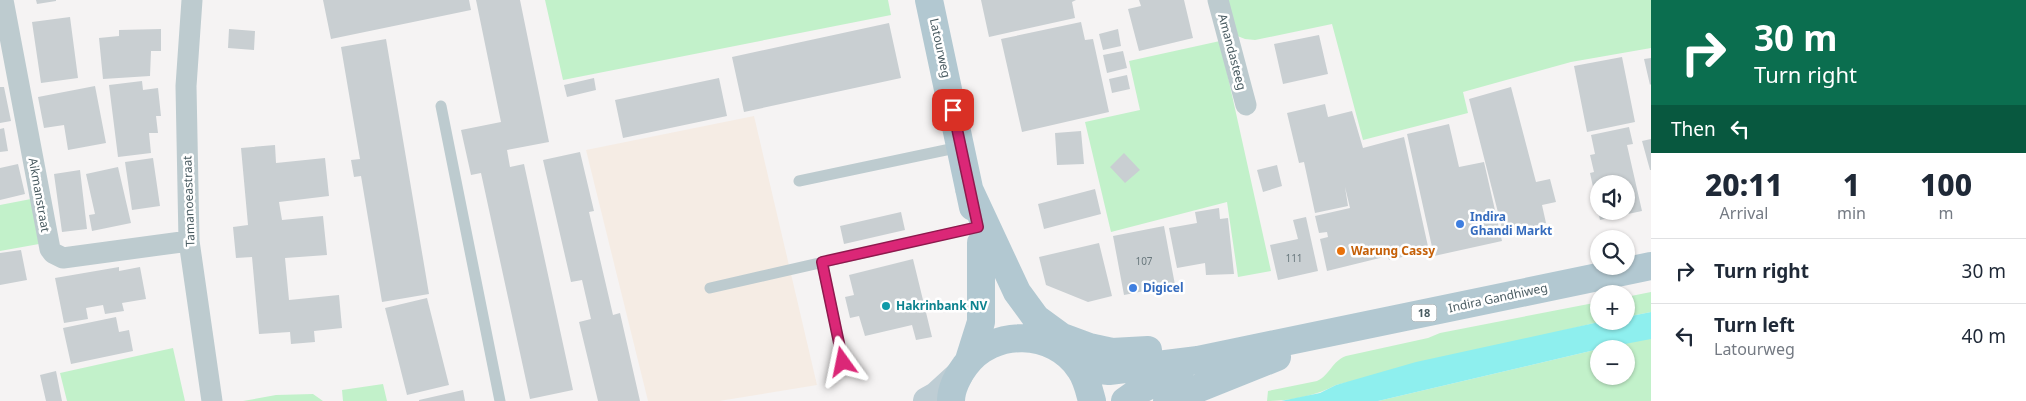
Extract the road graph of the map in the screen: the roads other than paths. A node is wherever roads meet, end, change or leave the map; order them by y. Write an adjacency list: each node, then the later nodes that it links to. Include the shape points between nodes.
1 (3, 0): 11 (street, Aikmanstraat, via 53,253 63,258)
2 (192, 0): 11 (street, Tamanoeastraat, via 186,86)
3 (929, 0): 7 (main road, Latourweg)
4 (1218, 0): 5 (street, Amandasteeg)
5 (1246, 104)
6 (441, 106): 23 (lane)
7 (960, 146): 8 (lane); 9 (main road, Latourweg)
8 (799, 181)
9 (970, 189): 10 (main road, Latourweg); 17 (main road, via 1017,292 1036,318 1062,337 1089,348 1112,352 1155,350 1223,340)
10 (979, 235): 12 (lane); 16 (main road, Latourweg, via 998,294 1011,314); 20 (main road, Latourweg, via 981,322)
11 (189, 241): 22 (street, Tamanoeastraat)
12 (822, 262): 14 (lane); 19 (lane)
13 (1651, 266): 15 (main road, Indira Gandhiweg / 18)
14 (710, 288)
15 (1305, 338): 17 (main road, Indira Gandhiweg / 18); 28 (main road, via 1280,356)
16 (1036, 339): 20 (main road, via 1018,337 1000,341 983,348); 21 (main road, via 1053,345)
17 (1268, 346): 18 (main road, Indira Gandhiweg / 18)
18 (1198, 360): 21 (main road, Indira Gandhiweg / 18, via 1109,371); 27 (main road, Indira Gandhiweg / 18)
19 (843, 362)
20 (964, 367): 24 (main road); 25 (main road, Latourweg)
21 (1080, 368): 26 (main road)
22 (212, 401)
23 (500, 401)
24 (927, 401)
25 (951, 401)
26 (1092, 401)
27 (1125, 401)
28 (1167, 401)

